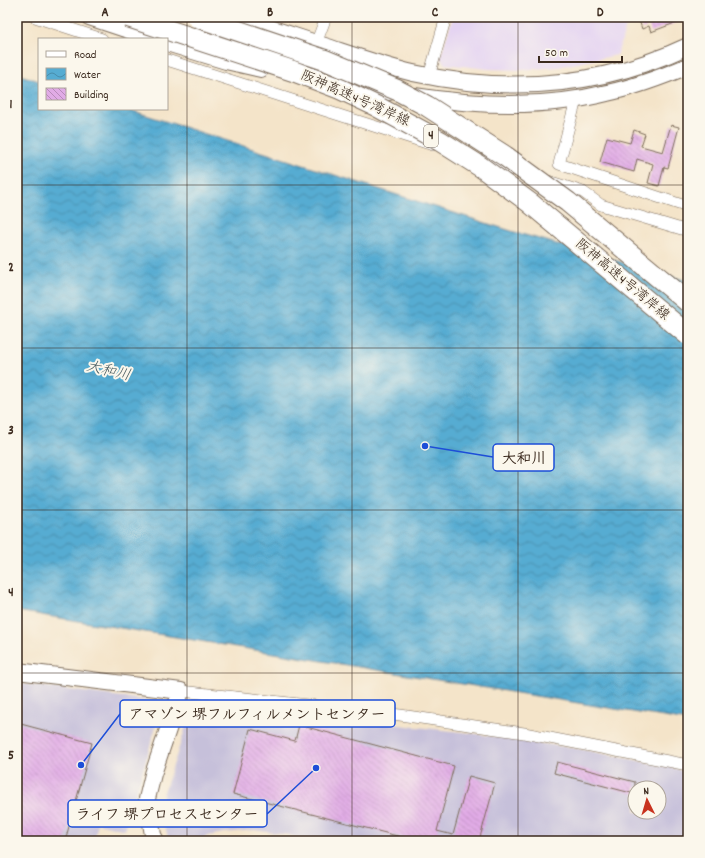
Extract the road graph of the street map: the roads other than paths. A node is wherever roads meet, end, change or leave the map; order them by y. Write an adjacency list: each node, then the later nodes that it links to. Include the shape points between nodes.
1 (35, 17): 8 (street)
2 (89, 17): 9 (street)
3 (128, 17): 21 (highway, 阪神高速4号湾岸線 / 4, bridge, via 340,89 421,130 481,167 530,203)
4 (197, 17): 20 (highway, 阪神高速4号湾岸線 / 4, bridge, via 325,60 397,90 427,106 505,156 568,202)
5 (236, 17): 11 (street)
6 (326, 17): 11 (street)
7 (446, 17): 15 (street)
8 (99, 38)
9 (152, 38)
10 (168, 43): 16 (street, via 226,61)
11 (316, 43): 15 (street, via 386,66); 16 (street)
12 (688, 46): 15 (street, via 622,71 560,83 490,84)
13 (168, 60): 19 (street, via 583,192 601,205)
14 (688, 66): 17 (street, via 636,85)
15 (429, 76)
16 (303, 78): 17 (street, via 439,100 490,104)
17 (576, 100): 18 (street, via 559,164)
18 (688, 207)
19 (688, 231)
20 (688, 302)
21 (688, 335)
22 (17, 671): 23 (street)
23 (181, 690): 24 (street, via 415,717 524,734); 25 (street, via 147,799)
24 (688, 765)
25 (156, 841)

